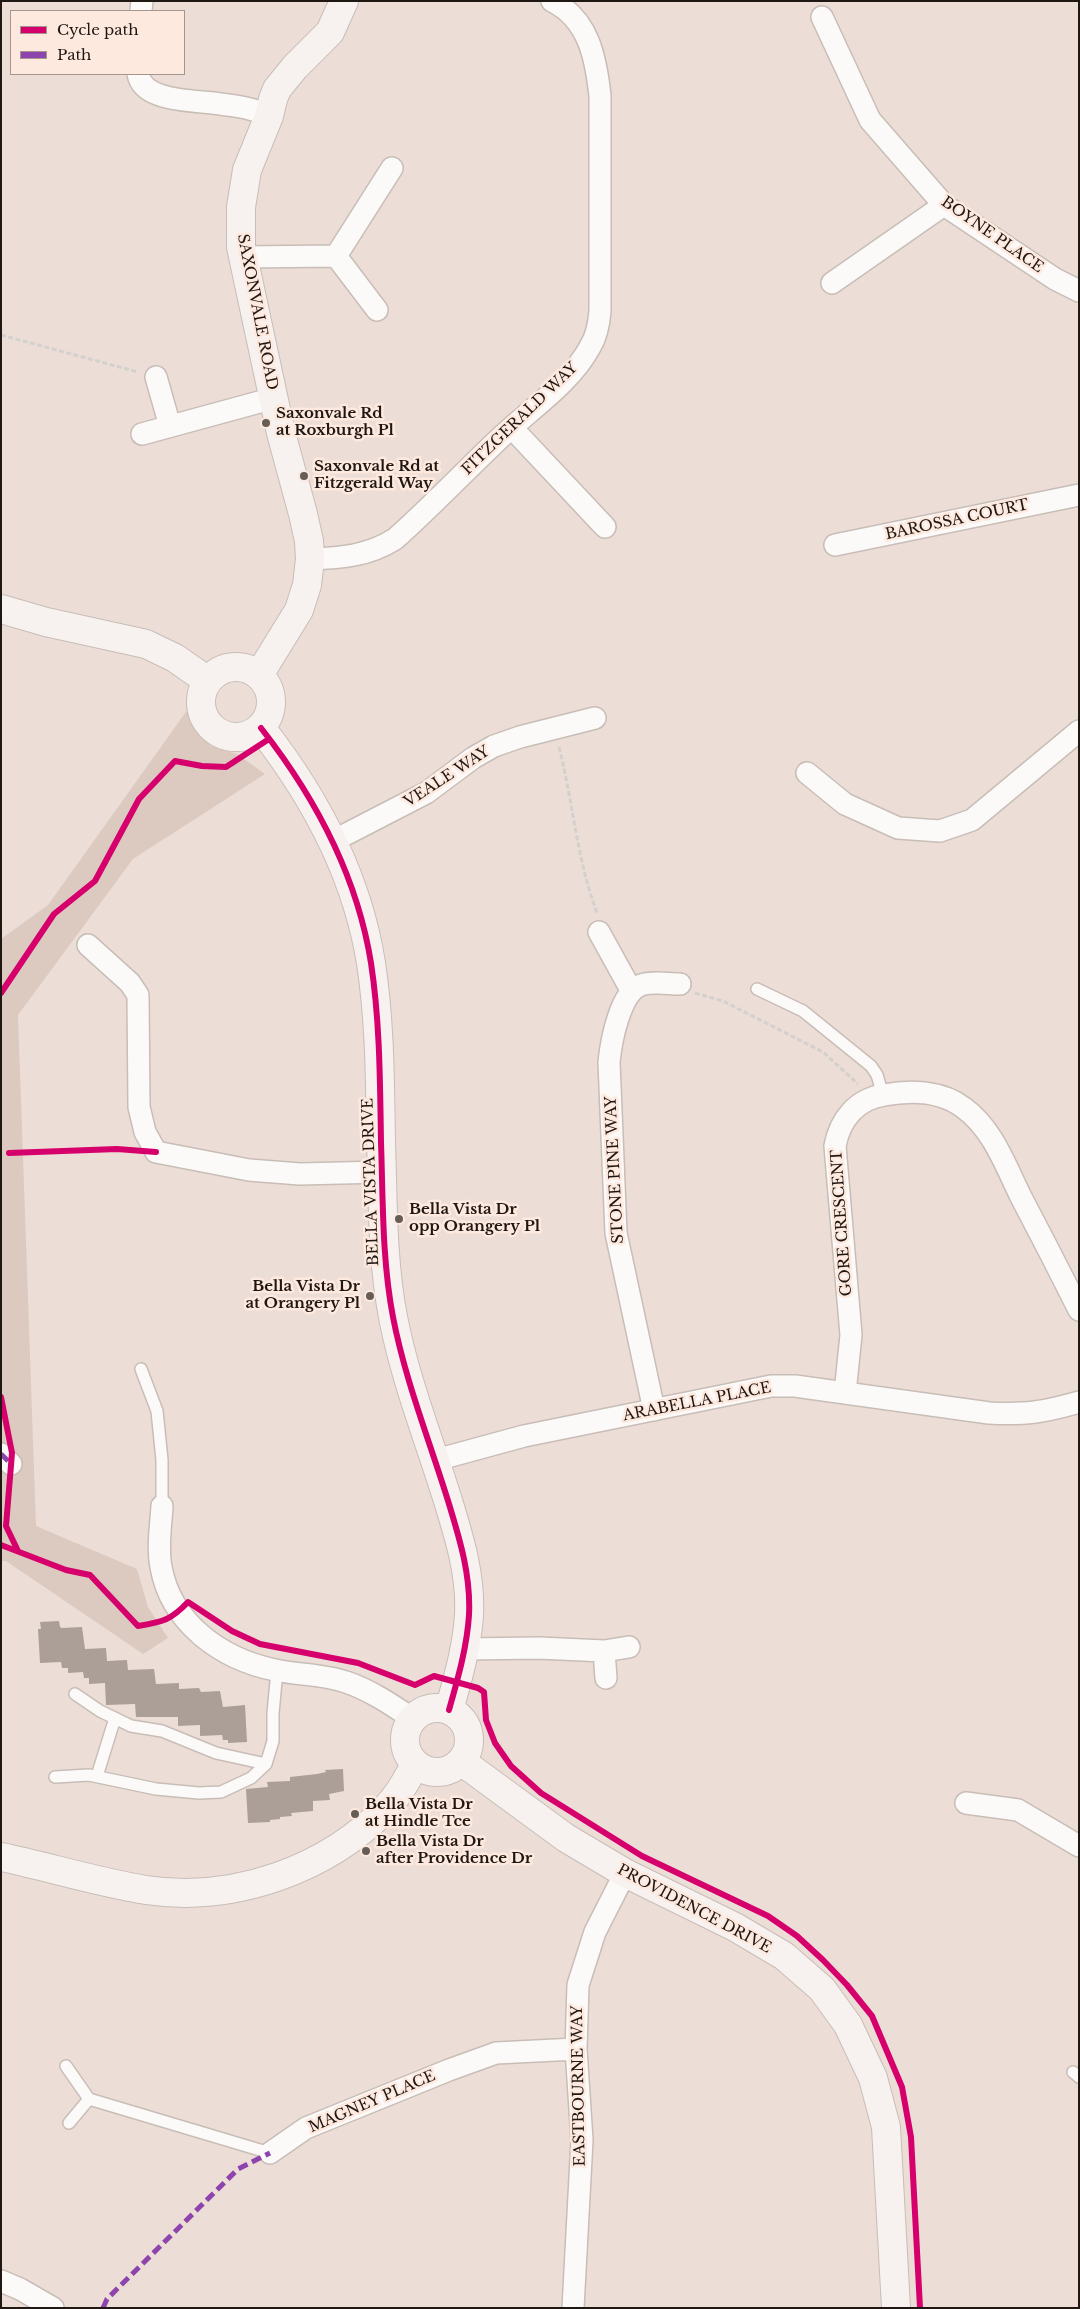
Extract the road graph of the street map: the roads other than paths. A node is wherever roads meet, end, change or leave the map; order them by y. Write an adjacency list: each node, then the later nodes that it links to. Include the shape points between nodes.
1 (344, 1): 6 (street, SAXONVALE ROAD, via 330,32 277,89)
2 (358, 1): 6 (street, SAXONVALE ROAD, via 337,41)
3 (552, 1): 17 (street, FITZGERALD WAY, via 562,6 582,27 597,66 600,96 599,328 581,361)
4 (822, 17): 8 (street, BOYNE PLACE, via 870,120)
5 (138, 75): 6 (street, via 143,85 164,97 248,108)
6 (269, 116): 10 (street, SAXONVALE ROAD, via 252,153 243,188 240,227)
7 (392, 168): 9 (street)
8 (944, 205): 11 (street); 12 (street, BOYNE PLACE, via 1055,279)
9 (336, 256): 10 (street); 13 (street)
10 (243, 257): 15 (street, SAXONVALE ROAD)
11 (832, 283)
12 (1079, 291)
13 (377, 310)
14 (156, 377): 16 (street)
15 (274, 398): 16 (street); 22 (street, SAXONVALE ROAD, via 305,523)
16 (170, 426): 18 (street)
17 (512, 428): 20 (street); 22 (street, FITZGERALD WAY, via 395,539 354,556)
18 (142, 434)
19 (1079, 495): 21 (street, BAROSSA COURT)
20 (605, 527)
21 (835, 545)
22 (310, 559): 24 (street, SAXONVALE ROAD, via 307,585 299,610)
23 (1, 609): 25 (street, via 146,644 175,658)
24 (259, 675): 25 (street, via 246,668 234,667 219,671); 27 (street, via 268,686 272,703)
25 (208, 681): 27 (street, via 201,707 207,723 214,730 239,738)
26 (595, 718): 30 (street, VEALE WAY, via 494,746 426,793)
27 (261, 728): 30 (street, BELLA VISTA DRIVE, via 296,776)
28 (1079, 731): 29 (street, via 972,820 940,831 898,828 845,804)
29 (807, 773)
30 (333, 841): 37 (street, BELLA VISTA DRIVE, via 352,890 371,962 377,1022)
31 (599, 932): 34 (street)
32 (88, 945): 37 (street, via 130,983 138,995 140,1107 145,1132 156,1152 249,1170 300,1174)
33 (680, 984): 34 (street, via 641,984)
34 (631, 990): 42 (street, STONE PINE WAY, via 617,1024 609,1062 614,1207 616,1234)
35 (757, 990): 36 (lane, via 803,1011 871,1066 877,1075)
36 (878, 1096): 38 (street, GORE CRESCENT, via 923,1092 963,1107 975,1117 994,1143); 40 (street, GORE CRESCENT, via 860,1103 851,1112 843,1122 836,1146 850,1335)
37 (382, 1172): 43 (street, BELLA VISTA DRIVE, via 385,1256 393,1317)
38 (1079, 1310)
39 (141, 1369): 44 (lane, via 157,1411)
40 (845, 1393): 41 (street, ARABELLA PLACE, via 1021,1415); 42 (street, ARABELLA PLACE, via 771,1386)
41 (1079, 1402)
42 (654, 1410): 43 (street, ARABELLA PLACE, via 524,1436)
43 (436, 1460): 46 (street, BELLA VISTA DRIVE, via 466,1566 469,1614)
44 (162, 1506): 48 (street, via 160,1565 165,1586 179,1612 214,1646)
45 (629, 1647): 47 (street)
46 (465, 1649): 47 (street); 51 (street, BELLA VISTA DRIVE)
47 (604, 1651): 49 (street)
48 (277, 1671): 53 (street, via 350,1683); 55 (lane, via 273,1741)
49 (606, 1678)
50 (75, 1694): 52 (lane)
51 (449, 1710): 53 (street, via 433,1708); 54 (street, via 464,1723 469,1736 468,1749)
52 (115, 1718): 55 (lane, via 131,1726 162,1731 216,1753); 57 (lane)
53 (413, 1719): 56 (street, via 406,1731 405,1746)
54 (461, 1761): 56 (street, via 443,1772 428,1772); 62 (street, PROVIDENCE DRIVE, via 566,1838)
55 (266, 1764): 57 (lane, via 251,1778 222,1792 156,1789)
56 (416, 1765): 61 (street, via 389,1805 371,1822 313,1862 259,1883 214,1891 164,1892)
57 (98, 1776): 58 (lane)
58 (55, 1777)
59 (966, 1803): 60 (street, via 1018,1810)
60 (1079, 1846)
61 (1, 1857)
62 (625, 1874): 63 (street, EASTBOURNE WAY, via 595,1932 578,1985); 71 (street, PROVIDENCE DRIVE, via 735,1927 784,1956 822,1989 848,2025 874,2078 886,2127)
63 (576, 2049): 67 (street, MAGNEY PLACE, via 496,2053 472,2061 306,2128); 70 (street, EASTBOURNE WAY, via 582,2140)
64 (66, 2066): 65 (lane)
65 (89, 2099): 66 (lane); 67 (lane, MAGNEY PLACE)
66 (69, 2123)
67 (270, 2153)
68 (1, 2281): 69 (street, via 20,2288)
69 (53, 2308)
70 (573, 2308)
71 (896, 2308)

